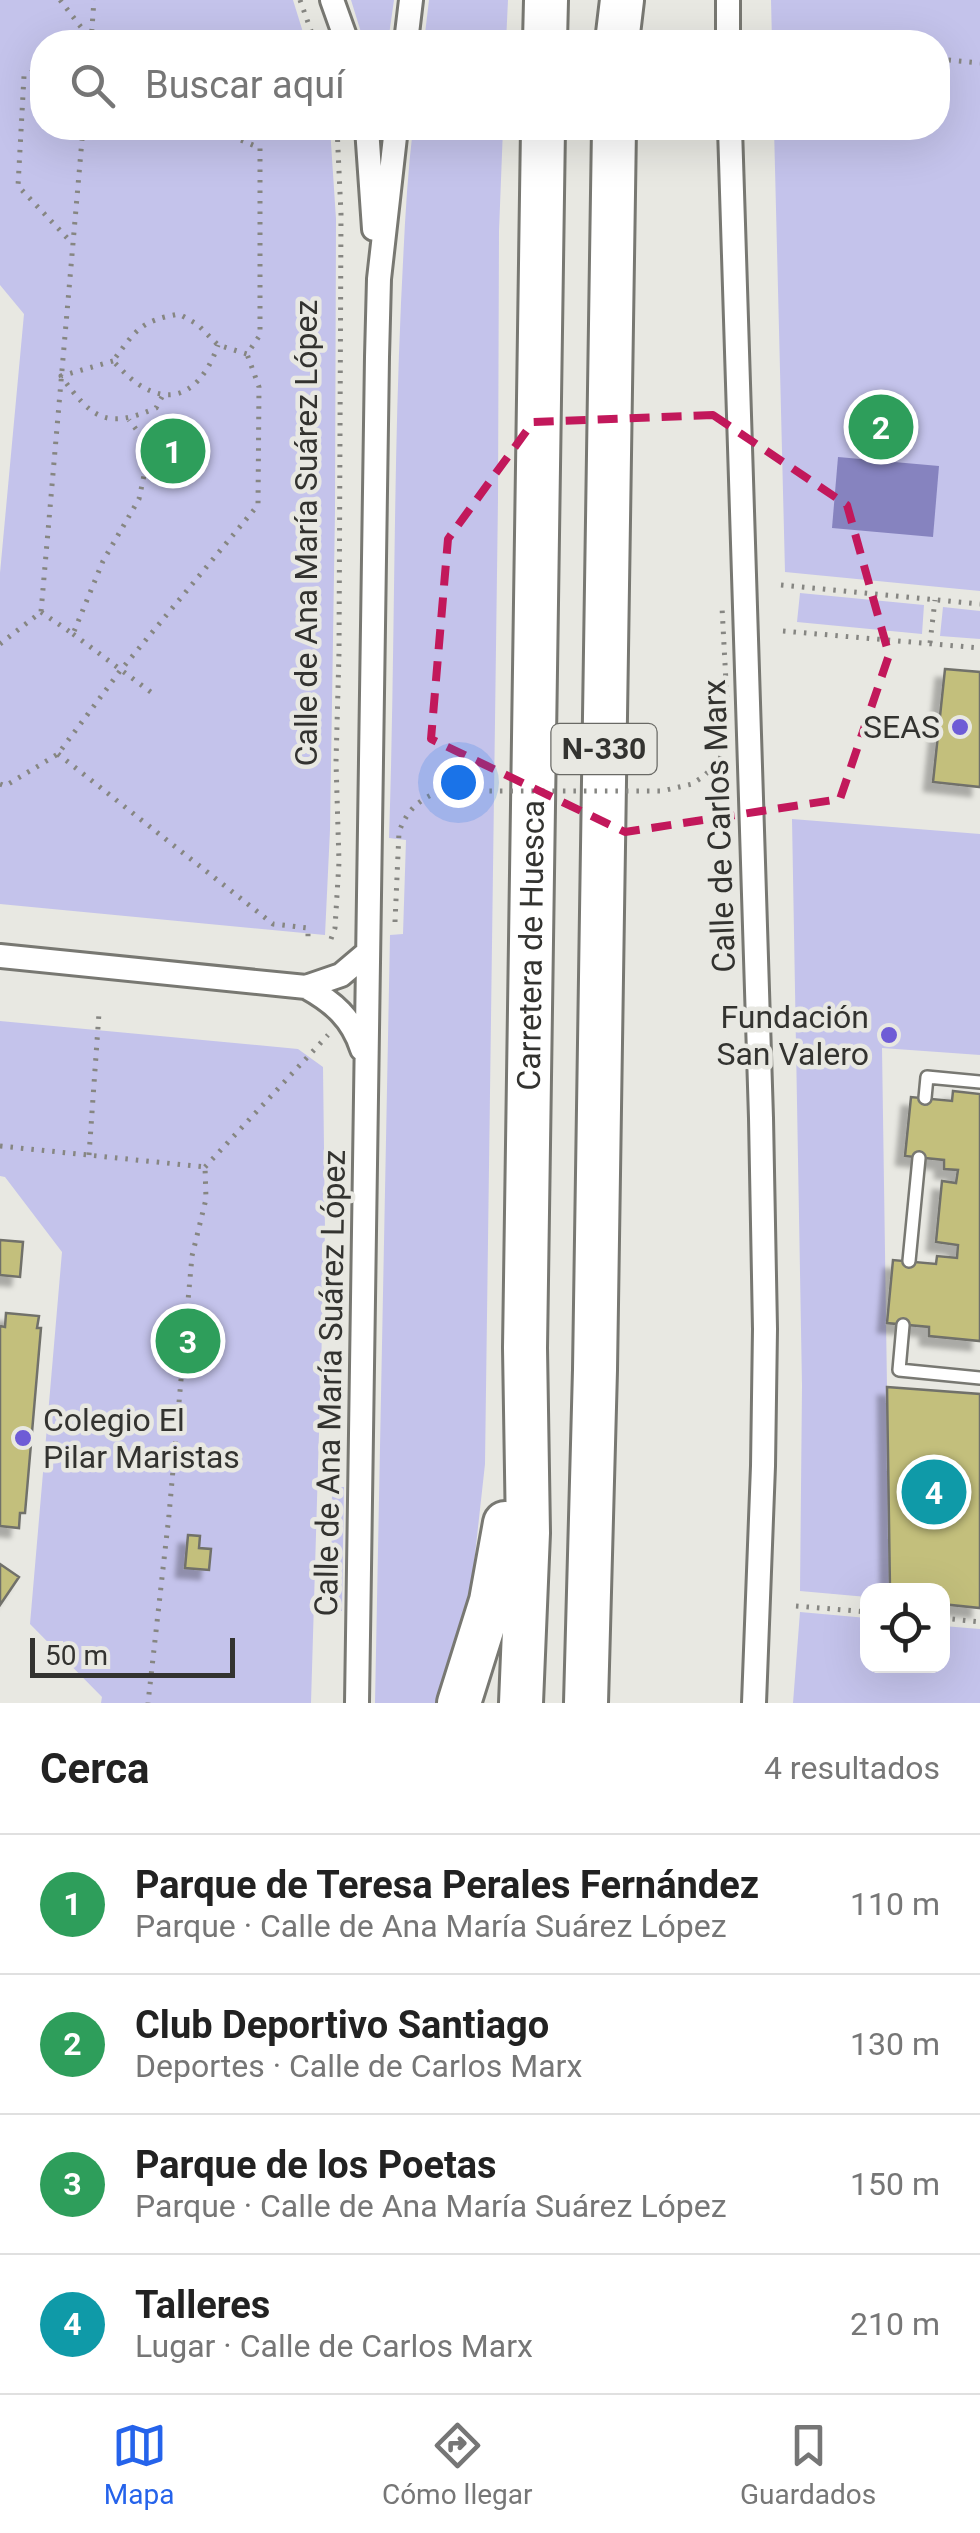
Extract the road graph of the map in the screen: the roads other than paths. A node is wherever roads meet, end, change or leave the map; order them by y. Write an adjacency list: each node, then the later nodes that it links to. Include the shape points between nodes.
1 (332, 0): 6 (street)
2 (411, 0): 7 (street)
3 (546, 0): 8 (highway)
4 (618, 0): 9 (highway)
5 (728, 0): 10 (street)
6 (343, 30)
7 (407, 30)
8 (545, 30)
9 (617, 30)
10 (728, 30)
11 (368, 140): 16 (street, Calle de Ana María Suárez López)
12 (395, 140): 16 (street, Calle de Ana María Suárez López)
13 (544, 140): 26 (highway, Carretera de Huesca / N-330)
14 (614, 140): 31 (highway, N-330)
15 (730, 140): 32 (street, Calle de Carlos Marx, via 764,1310)
16 (379, 279): 17 (street, Calle de Ana María Suárez López)
17 (367, 954): 19 (street, via 342,974); 20 (street, Calle de Ana María Suárez López)
18 (0, 956): 19 (street)
19 (306, 987): 20 (street, Calle de Ana María Suárez López, via 345,1015)
20 (367, 1065): 28 (street, Calle de Ana María Suárez López)
21 (980, 1082): 22 (lane, via 927,1077)
22 (925, 1098)
23 (920, 1158): 24 (lane)
24 (909, 1262)
25 (903, 1325): 27 (lane, via 899,1370)
26 (525, 1348): 29 (highway, via 500,1564); 30 (highway, Carretera de Huesca / N-330, via 528,1533)
27 (980, 1378)
28 (357, 1703)
29 (459, 1703)
30 (521, 1703)
31 (586, 1703)
32 (754, 1703)

